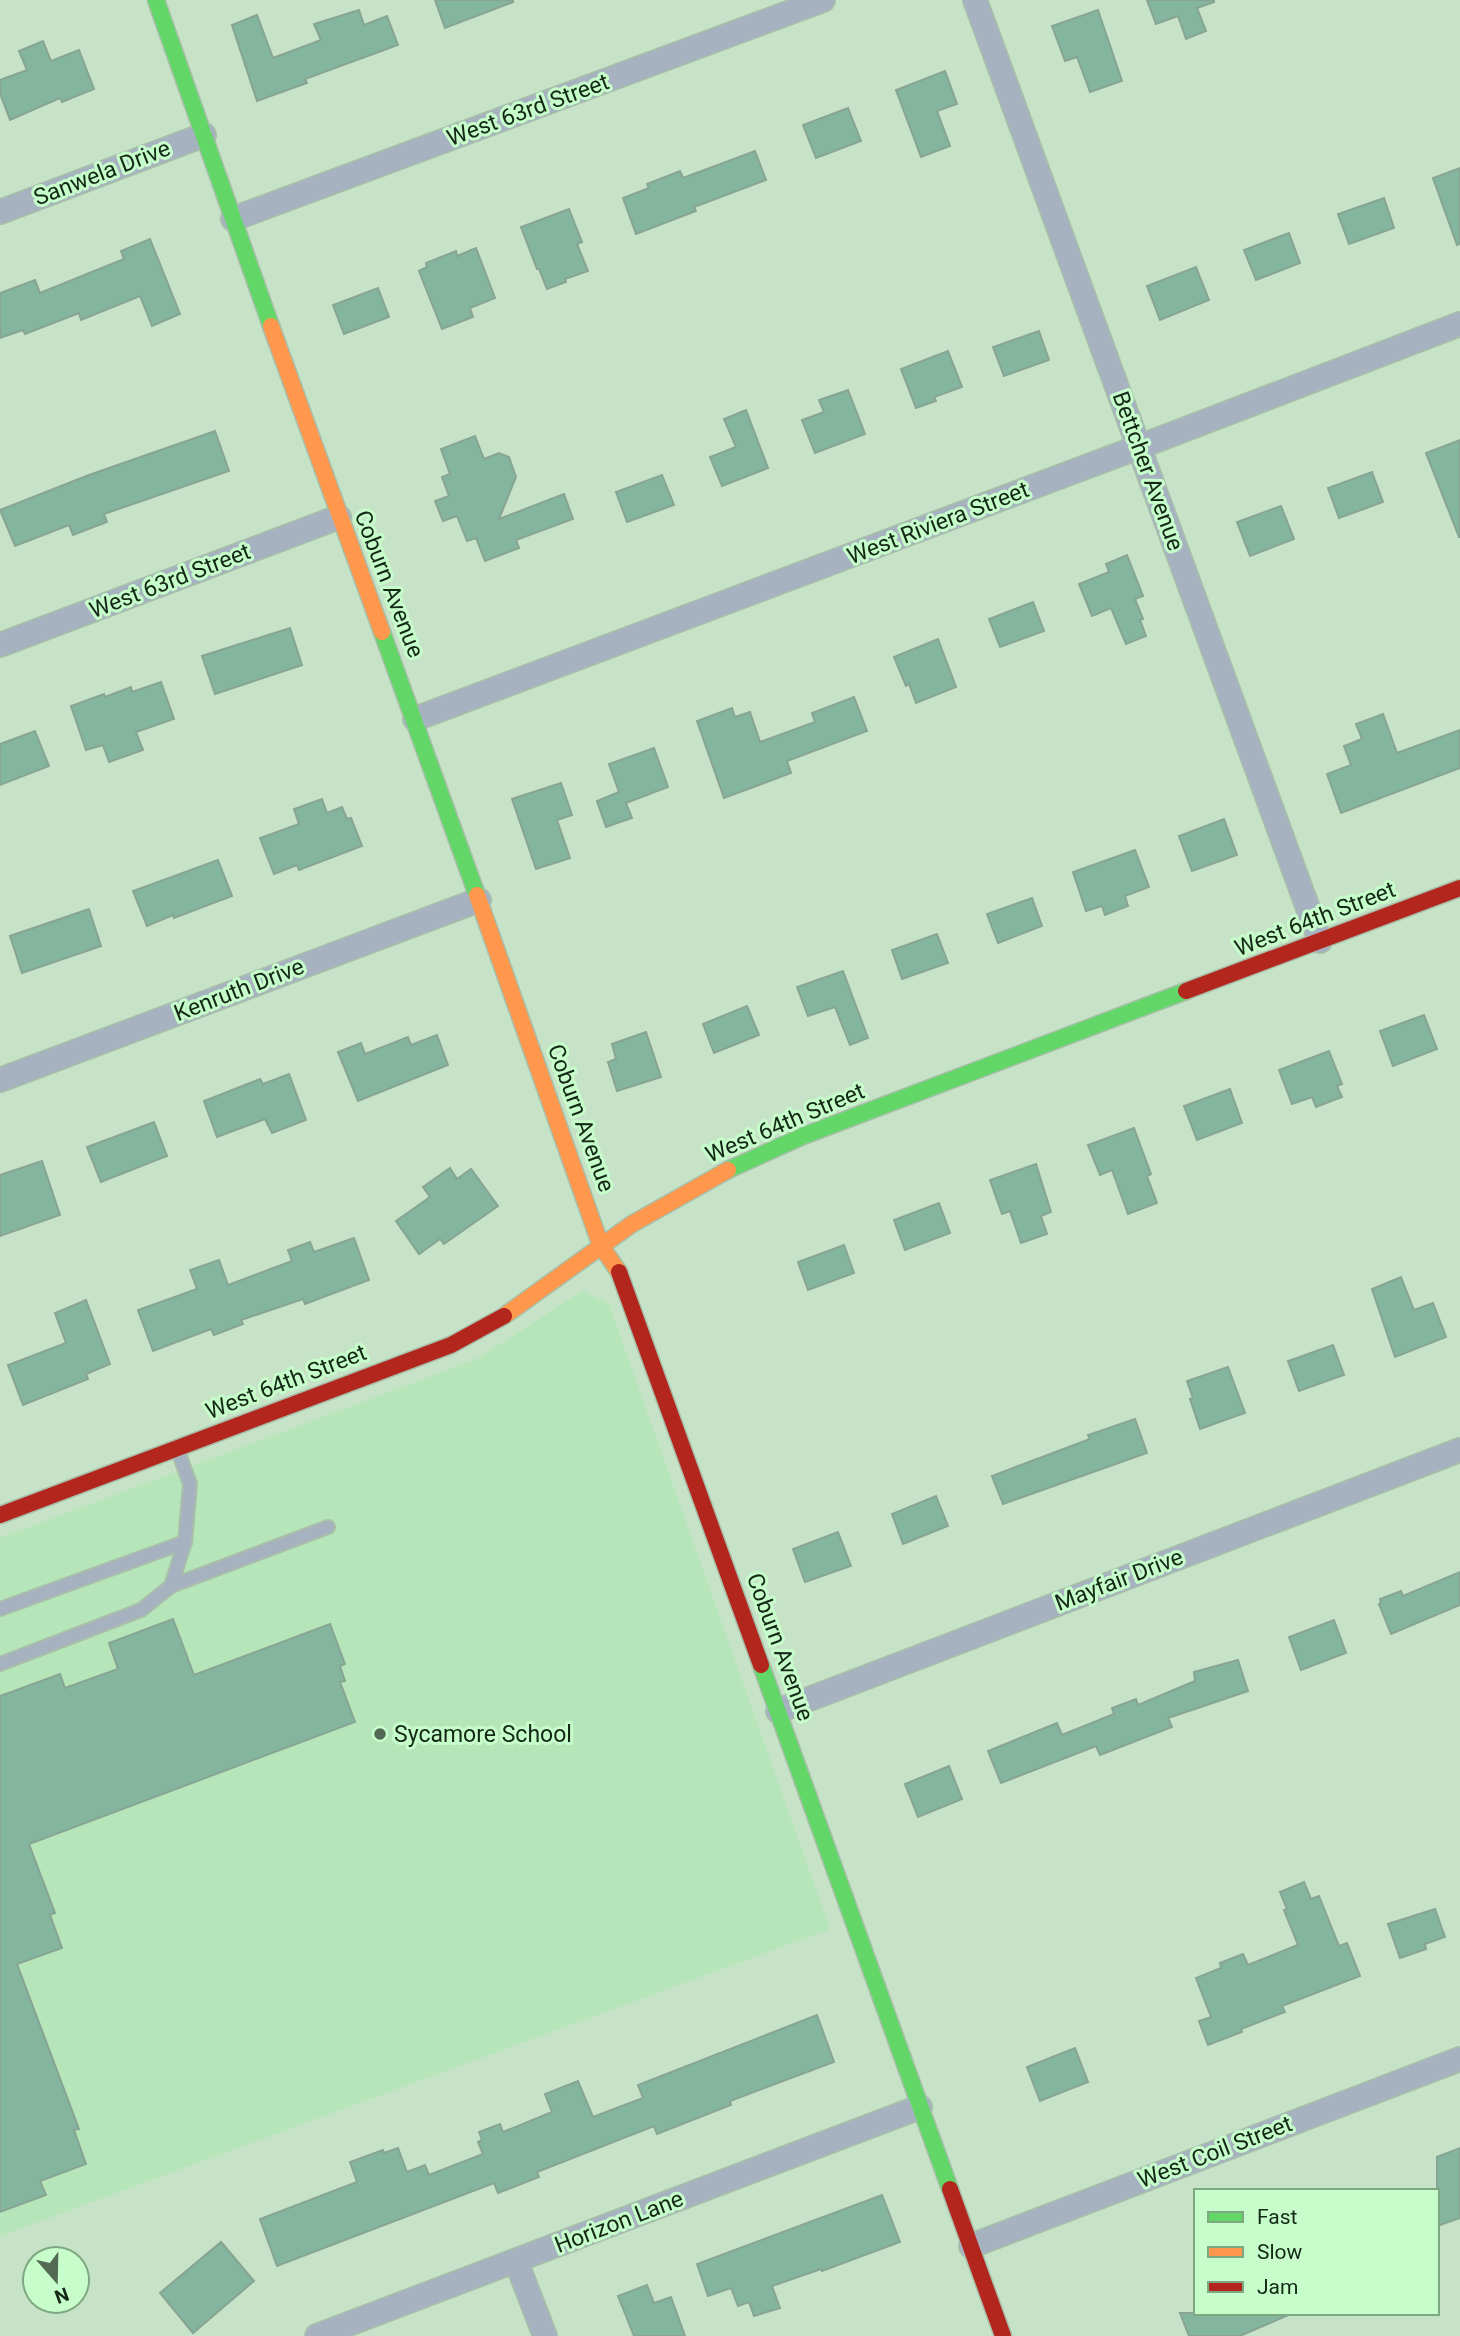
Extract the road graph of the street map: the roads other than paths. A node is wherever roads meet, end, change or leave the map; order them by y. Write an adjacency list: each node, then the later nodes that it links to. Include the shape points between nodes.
1 (156, 0): 4 (street, Coburn Avenue)
2 (823, 0): 6 (street, West 63rd Street)
3 (975, 0): 8 (street, Bettcher Avenue)
4 (204, 135): 5 (street, Sanwela Drive); 6 (street, Coburn Avenue)
5 (0, 212)
6 (233, 219): 9 (street, Coburn Avenue)
7 (1460, 324): 8 (street, West Riviera Street)
8 (1139, 447): 11 (street, West Riviera Street); 14 (street, Bettcher Avenue)
9 (339, 517): 10 (street, West 63rd Street); 11 (street, Coburn Avenue)
10 (0, 645)
11 (415, 719): 13 (street, Coburn Avenue)
12 (1460, 888): 14 (street, West 64th Street)
13 (479, 900): 15 (street, Kenruth Drive); 16 (street, Coburn Avenue)
14 (1320, 941): 16 (street, West 64th Street, via 803,1136 719,1174)
15 (0, 1080)
16 (601, 1246): 17 (street, West 64th Street, via 537,1294 451,1345); 25 (street, Coburn Avenue, via 619,1272)
17 (177, 1448): 19 (street, West 64th Street); 21 (lane, via 190,1484)
18 (1460, 1450): 25 (street, Mayfair Drive)
19 (0, 1515)
20 (328, 1527): 22 (lane)
21 (185, 1542): 22 (lane); 23 (lane)
22 (171, 1586): 24 (lane, via 141,1611)
23 (0, 1609)
24 (0, 1664)
25 (778, 1710): 27 (street, Coburn Avenue)
26 (1460, 2059): 28 (street, West Coil Street)
27 (920, 2107): 28 (street, Coburn Avenue); 29 (street, Horizon Lane)
28 (971, 2246): 32 (street, Coburn Avenue)
29 (516, 2261): 30 (street, Horizon Lane); 31 (street)
30 (317, 2336)
31 (545, 2336)
32 (1003, 2336)

